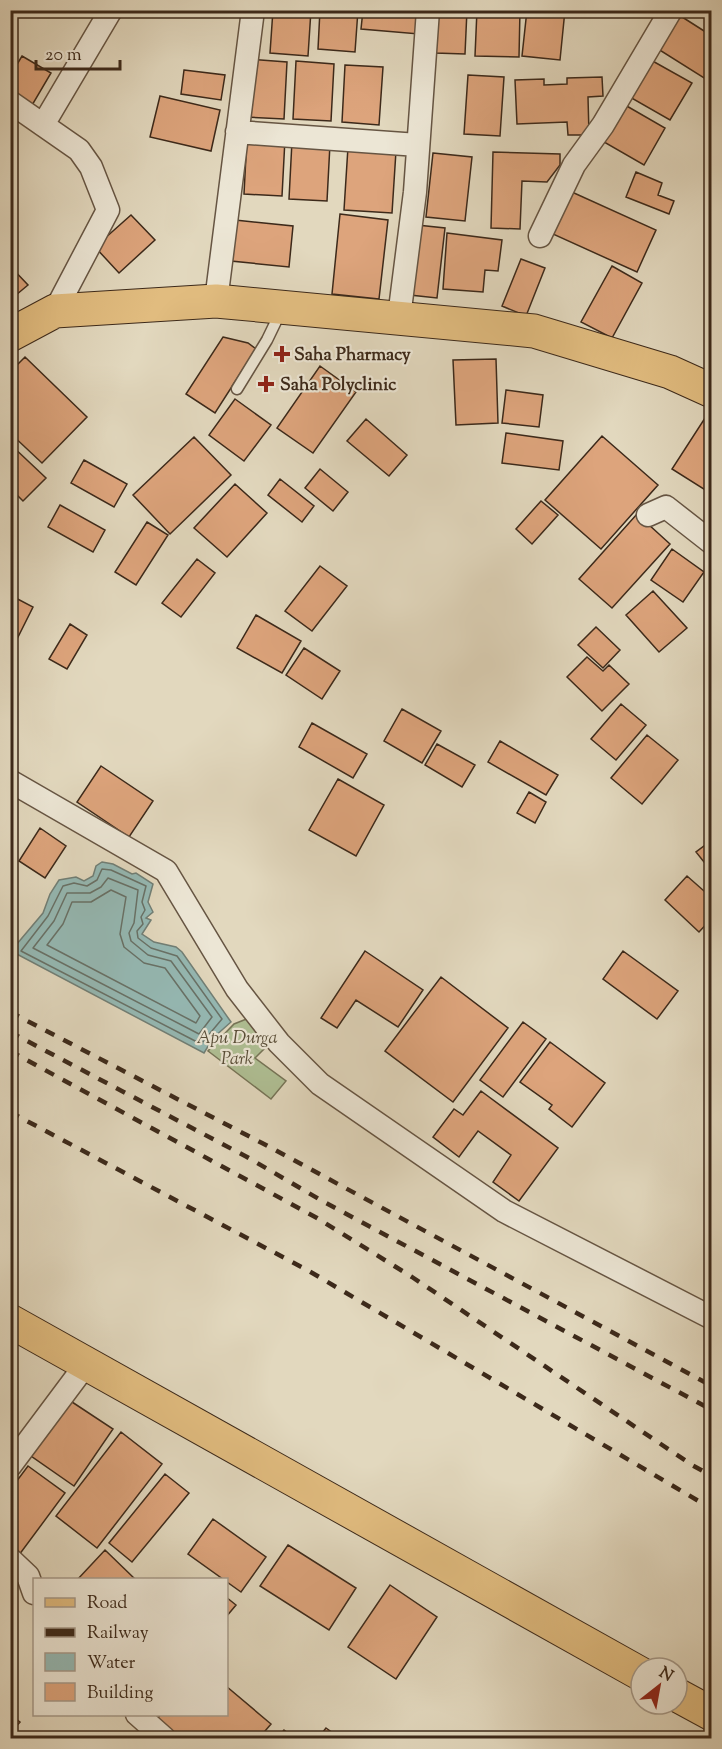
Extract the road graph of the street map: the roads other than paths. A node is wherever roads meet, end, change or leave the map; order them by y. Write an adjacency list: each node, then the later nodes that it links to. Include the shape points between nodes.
1 (111, 10): 6 (street)
2 (253, 10): 7 (street)
3 (428, 10): 8 (street)
4 (671, 10): 9 (street, via 603,125 574,165)
5 (10, 102): 6 (street)
6 (43, 125): 12 (street, via 79,150 91,167 108,210)
7 (237, 132): 8 (street); 10 (street)
8 (418, 145): 13 (street)
9 (540, 236)
10 (216, 302): 11 (main road); 12 (main road)
11 (283, 308): 13 (main road); 15 (lane)
12 (55, 311): 14 (main road)
13 (399, 317): 16 (main road, via 534,331 670,372)
14 (10, 335)
15 (237, 389)
16 (711, 391)
17 (648, 515): 18 (street, via 666,507)
18 (711, 543)
19 (10, 781): 20 (street, via 166,871 237,989 279,1043 320,1083 504,1211)
20 (711, 1318)
21 (10, 1321): 22 (main road)
22 (87, 1363): 23 (street); 26 (main road)
23 (10, 1466)
24 (10, 1559): 25 (street, via 28,1576)
25 (33, 1590)
26 (629, 1667)
27 (689, 1702): 28 (main road)
28 (711, 1714)
29 (138, 1716): 30 (street)
30 (164, 1738)

